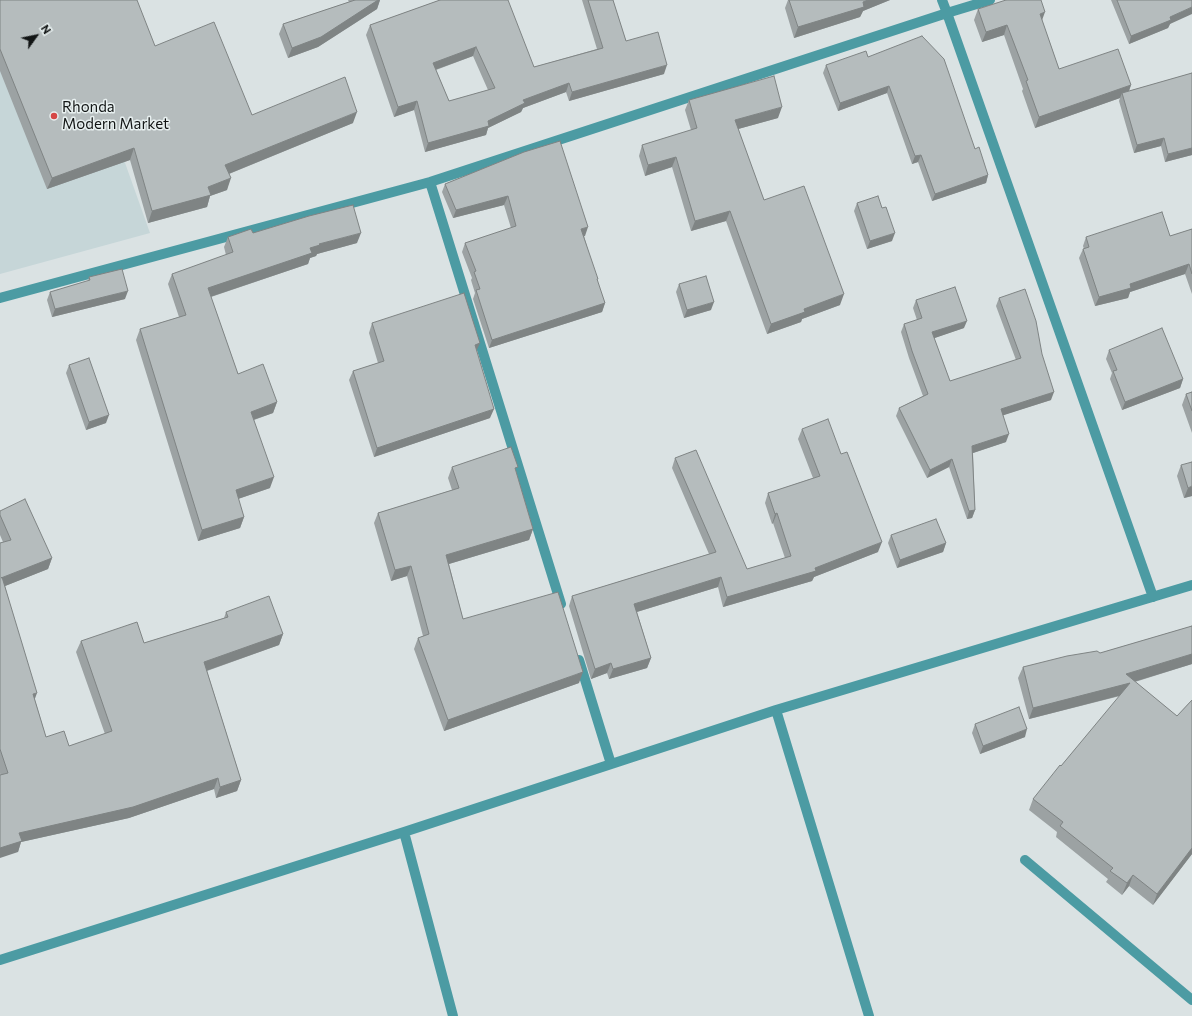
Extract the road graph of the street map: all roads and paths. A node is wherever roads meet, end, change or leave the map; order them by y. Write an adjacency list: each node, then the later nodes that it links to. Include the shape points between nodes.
1 (942, 0): 3 (street)
2 (990, 0): 3 (street)
3 (947, 13): 4 (street); 7 (street)
4 (430, 182): 5 (street); 8 (street)
5 (0, 298)
6 (1192, 585): 7 (street)
7 (1153, 597): 10 (street)
8 (564, 613)
9 (576, 651): 11 (street)
10 (776, 710): 11 (street); 17 (street)
11 (611, 764): 12 (street)
12 (404, 832): 14 (street); 16 (street)
13 (1025, 860): 15 (street)
14 (0, 960)
15 (1192, 1000)
16 (453, 1016)
17 (869, 1016)

